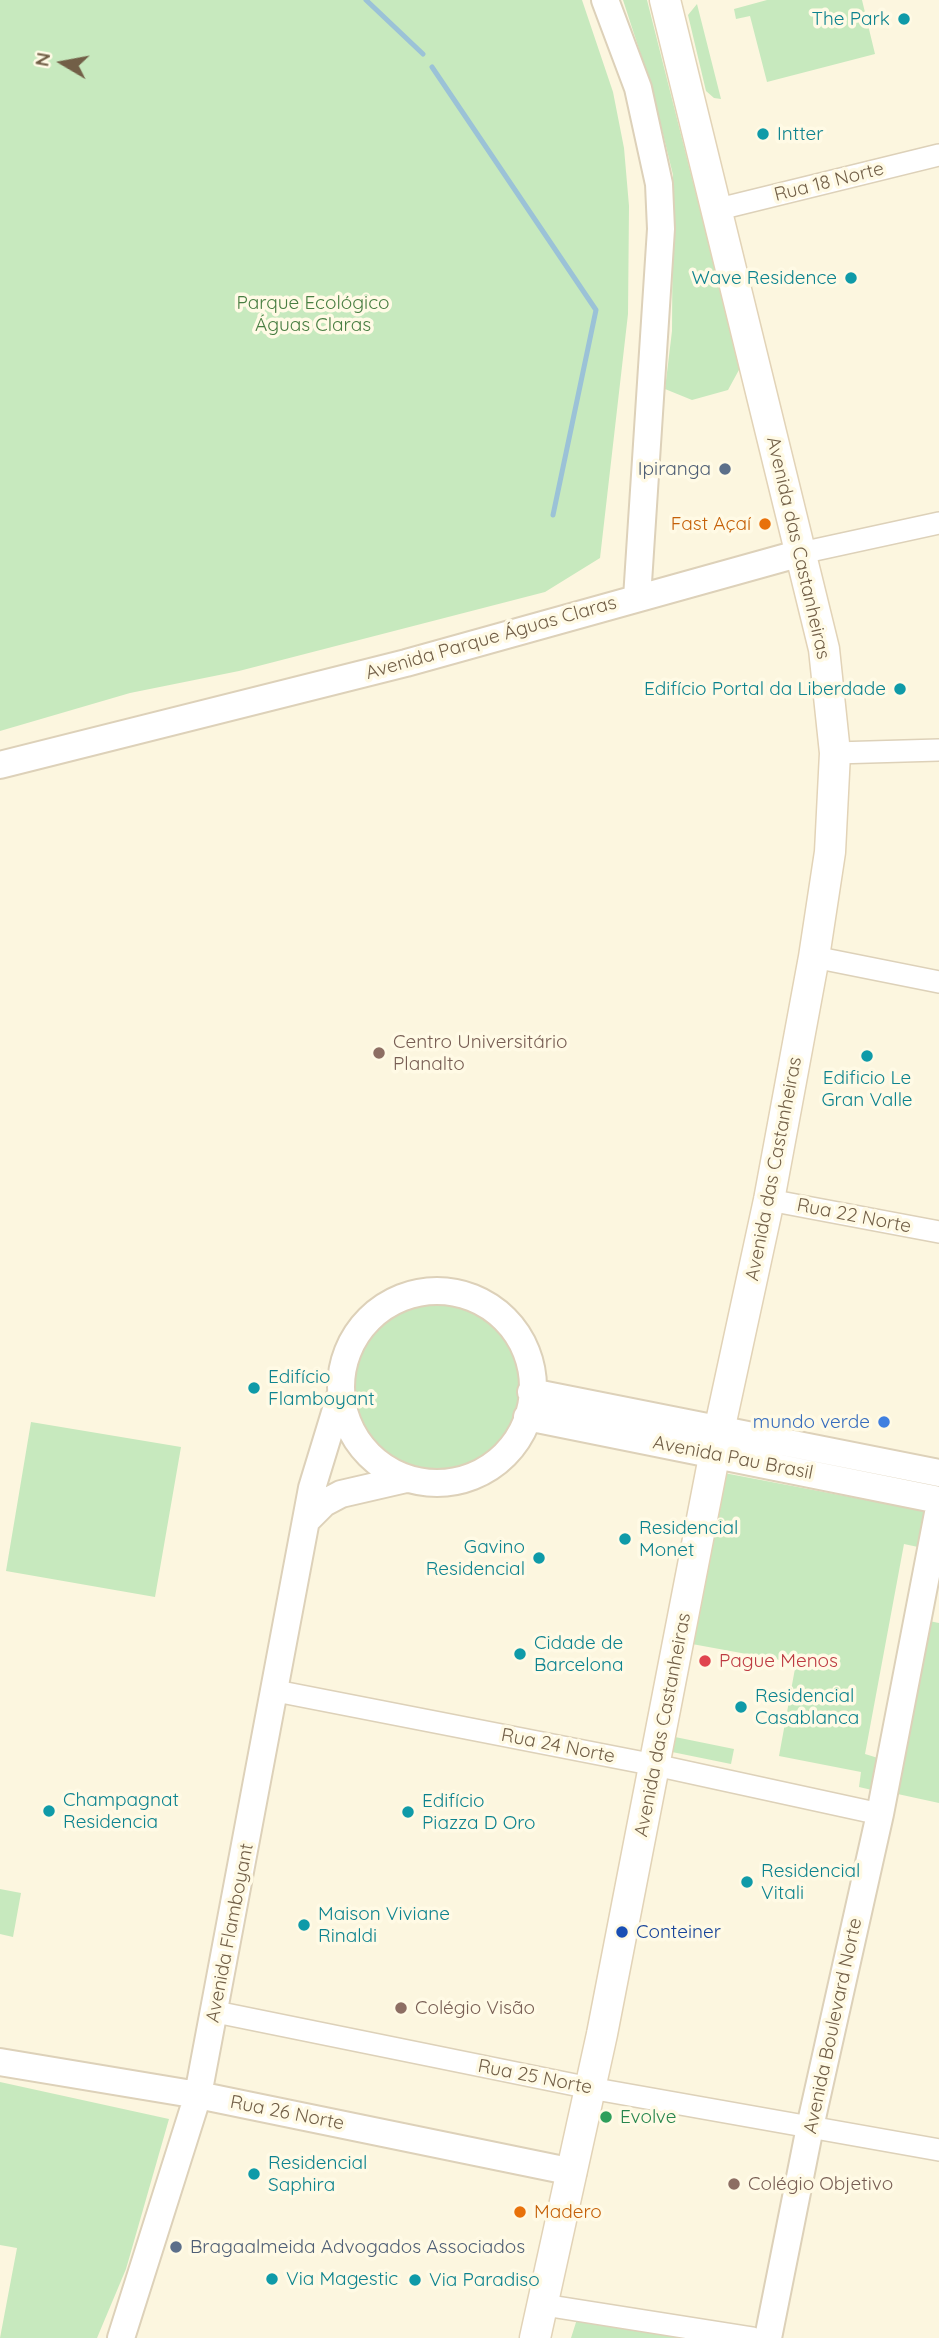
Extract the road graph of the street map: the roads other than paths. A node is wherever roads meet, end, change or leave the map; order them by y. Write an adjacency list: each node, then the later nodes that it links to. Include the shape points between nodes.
1 (605, 0): 7 (street, Avenida Parque Águas Claras, via 638,88 659,184 661,229)
2 (665, 0): 4 (main road, Avenida das Castanheiras)
3 (939, 156): 4 (street, Rua 18 Norte)
4 (719, 209): 6 (main road, Avenida das Castanheiras)
5 (939, 523): 6 (street)
6 (801, 553): 7 (street); 9 (main road, Avenida das Castanheiras, via 824,649)
7 (638, 598): 10 (street, Avenida Parque Águas Claras, via 406,663)
8 (939, 750): 9 (street)
9 (835, 753): 11 (main road, Avenida das Castanheiras, via 830,852)
10 (0, 765)
11 (814, 957): 12 (street); 13 (main road, Avenida das Castanheiras)
12 (939, 982)
13 (769, 1199): 14 (street, Rua 22 Norte); 17 (main road, Avenida das Castanheiras)
14 (939, 1232)
15 (341, 1394): 16 (street, via 345,1363 358,1334 378,1311 406,1296 437,1291 467,1295 495,1309 517,1332 530,1360); 19 (street, via 351,1430 374,1460); 22 (street, Avenida Flamboyant, via 312,1488)
16 (529, 1405): 17 (street, Avenida Pau Brasil); 19 (street, via 517,1442 496,1465 468,1479 437,1485)
17 (717, 1443): 18 (street, Avenida Pau Brasil); 20 (street, Avenida Pau Brasil); 24 (main road, Avenida das Castanheiras)
18 (939, 1473)
19 (406, 1479): 22 (street, via 341,1494)
20 (939, 1500)
21 (939, 1508): 25 (street, Avenida Boulevard Norte)
22 (307, 1520): 23 (street, Avenida Flamboyant)
23 (276, 1691): 24 (street, Rua 24 Norte); 26 (street, Avenida Flamboyant)
24 (655, 1765): 25 (street, Rua 24 Norte); 28 (main road, Avenida das Castanheiras)
25 (880, 1814): 30 (street, Avenida Boulevard Norte)
26 (216, 2012): 28 (street, Rua 25 Norte); 29 (street, Avenida Flamboyant)
27 (0, 2062): 29 (street, Rua 26 Norte)
28 (590, 2088): 30 (street, Rua 25 Norte); 32 (main road, Avenida das Castanheiras)
29 (198, 2095): 32 (street, Rua 26 Norte); 34 (street, Avenida Flamboyant)
30 (810, 2127): 31 (street, Rua 25 Norte); 37 (street, Avenida Boulevard Norte)
31 (939, 2150)
32 (573, 2172): 33 (main road, Avenida das Castanheiras)
33 (544, 2305): 35 (main road, Avenida das Castanheiras); 36 (street)
34 (126, 2336)
35 (536, 2338)
36 (753, 2338)
37 (768, 2338)

